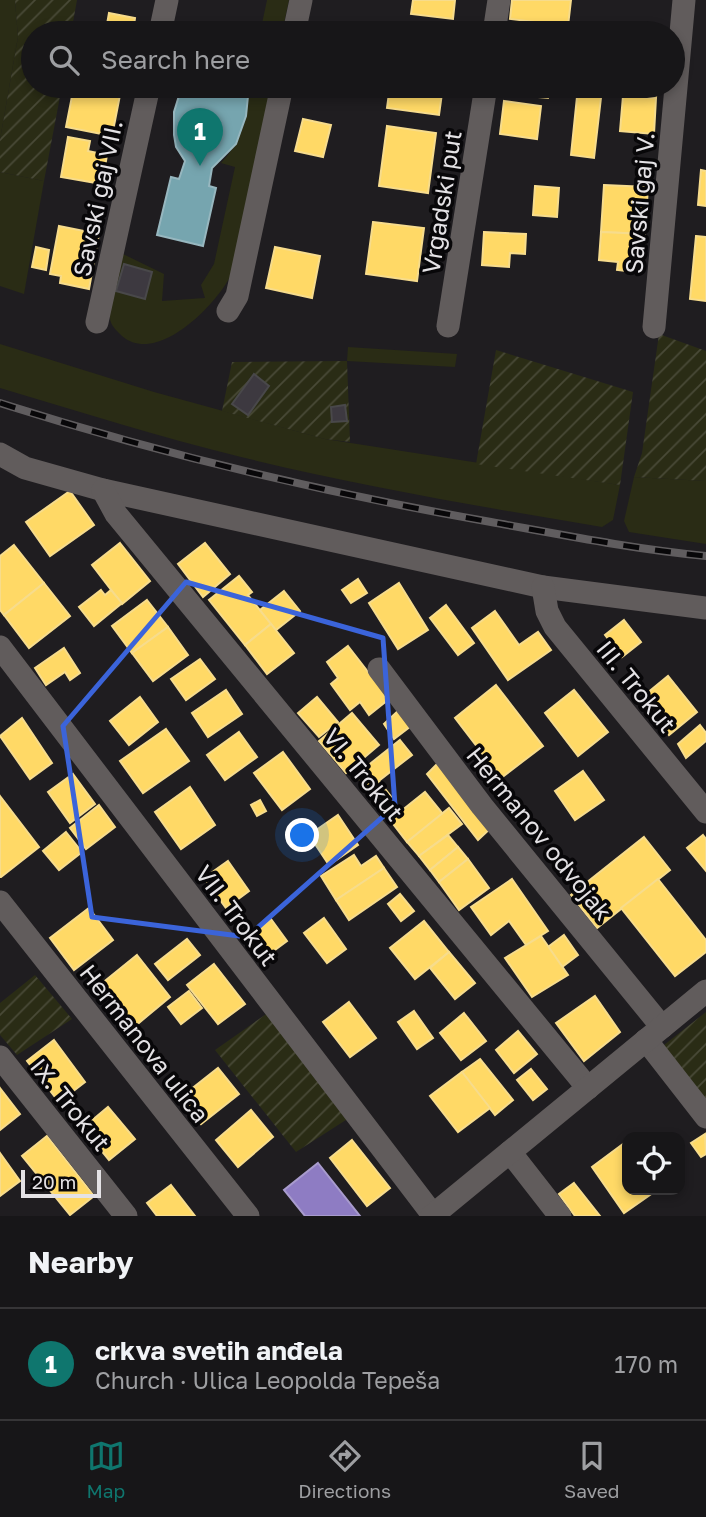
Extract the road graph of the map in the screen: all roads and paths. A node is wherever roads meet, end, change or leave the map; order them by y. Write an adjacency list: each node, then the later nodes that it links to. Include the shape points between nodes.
1 (167, 0): 5 (street)
2 (301, 0): 6 (street)
3 (499, 0): 7 (street)
4 (684, 0): 8 (street, Savski gaj V.)
5 (163, 21)
6 (297, 21)
7 (496, 21)
8 (682, 21)
9 (146, 98): 14 (street, Savski gaj VII.)
10 (279, 98): 13 (street, via 237,296)
11 (483, 98): 15 (street, Vrgadski put)
12 (675, 98): 16 (street, Savski gaj V.)
13 (228, 311)
14 (97, 322)
15 (448, 326)
16 (654, 327)
17 (0, 454): 18 (street, via 25,468)
18 (103, 490): 19 (street); 28 (street, VI. Trokut, via 116,514)
19 (542, 587): 20 (street); 23 (street, III. Trokut, via 555,627)
20 (706, 608)
21 (0, 647): 33 (street, VII. Trokut)
22 (379, 670): 26 (street, Hermanov odvojak)
23 (706, 812)
24 (0, 902): 32 (street, Hermanova ulica)
25 (706, 991): 26 (street)
26 (654, 1034): 28 (street); 29 (street, Hermanov odvojak)
27 (0, 1057): 31 (street, IX. Trokut)
28 (588, 1088): 30 (street)
29 (706, 1117)
30 (510, 1152): 33 (street); 34 (street)
31 (126, 1216)
32 (248, 1216)
33 (433, 1216)
34 (560, 1216)

